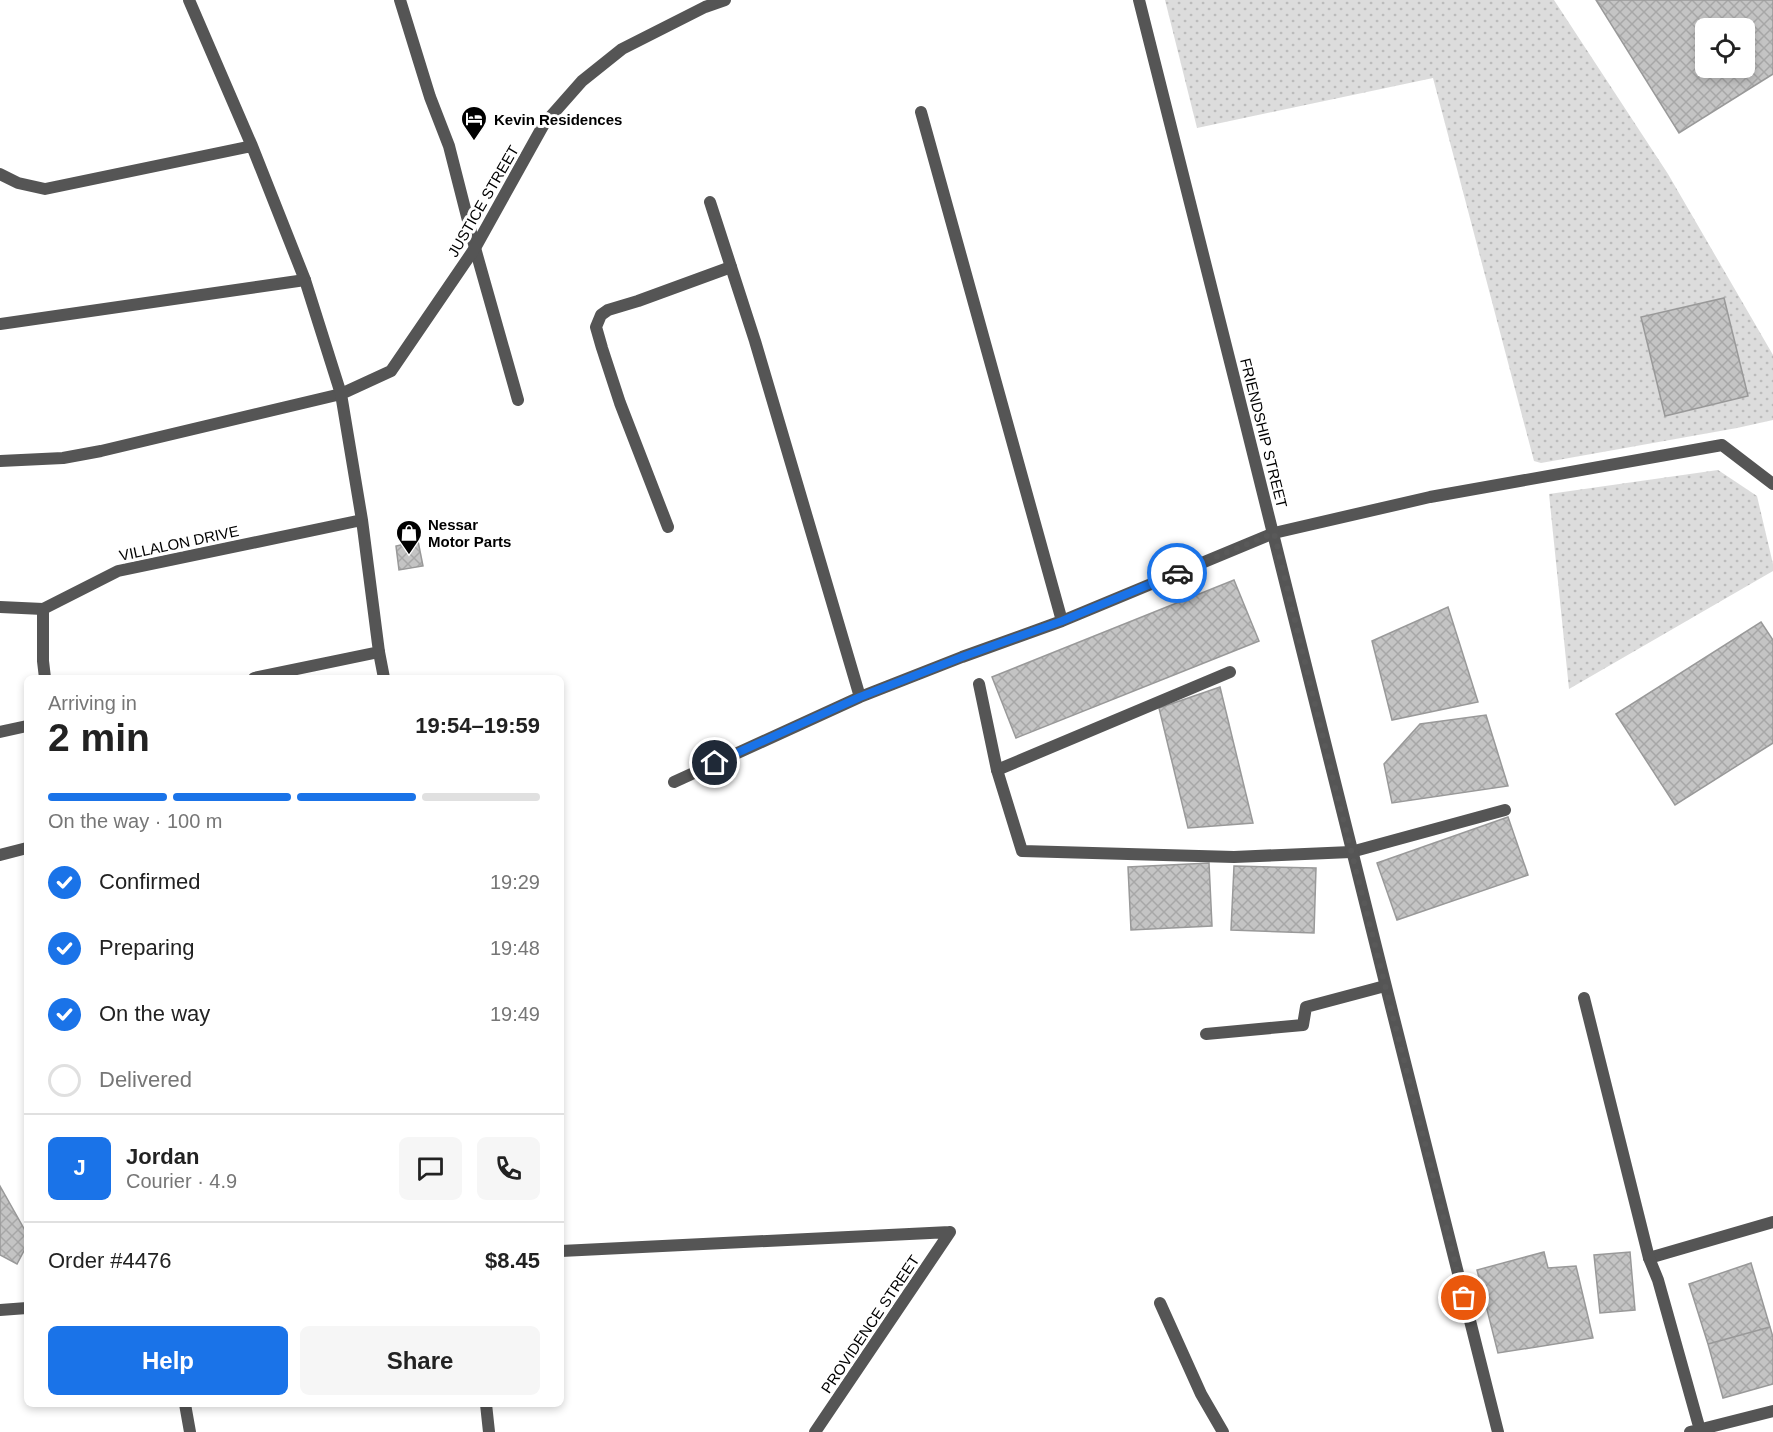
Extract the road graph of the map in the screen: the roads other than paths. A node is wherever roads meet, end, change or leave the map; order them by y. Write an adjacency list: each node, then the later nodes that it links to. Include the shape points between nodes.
1 (189, 0): 6 (street)
2 (400, 0): 9 (street, via 449,146)
3 (725, 0): 9 (street, JUSTICE STREET, via 622,49 582,81 544,124)
4 (1139, 0): 19 (street, FRIENDSHIP STREET)
5 (921, 112): 22 (street)
6 (252, 146): 7 (street, via 45,189); 11 (street)
7 (0, 174)
8 (710, 202): 10 (street)
9 (476, 248): 13 (street, JUSTICE STREET, via 391,370); 14 (street)
10 (731, 267): 18 (street, via 608,310 596,327 620,403); 29 (street)
11 (305, 280): 12 (street); 13 (street)
12 (0, 324)
13 (341, 394): 15 (street, JUSTICE STREET, via 92,453); 17 (street)
14 (518, 400)
15 (0, 461)
16 (1773, 484): 19 (street, via 1722,445 1431,497)
17 (362, 520): 21 (street, VILLALON DRIVE, via 118,570); 23 (street)
18 (668, 527)
19 (1274, 533): 22 (street); 36 (street, FRIENDSHIP STREET)
20 (0, 607): 21 (street)
21 (43, 609): 25 (street)
22 (1062, 621): 29 (street)
23 (379, 652): 26 (street); 27 (street)
24 (1230, 672): 32 (street)
25 (45, 675)
26 (268, 675)
27 (383, 675)
28 (979, 684): 32 (street)
29 (860, 697): 33 (street)
30 (24, 727): 31 (street)
31 (0, 732)
32 (997, 771): 36 (street, via 1022,851 1234,857)
33 (674, 782)
34 (1505, 810): 36 (street)
35 (24, 849): 37 (street)
36 (1351, 852): 38 (street, FRIENDSHIP STREET)
37 (0, 855)
38 (1385, 986): 40 (street, via 1306,1007 1303,1025); 55 (street, FRIENDSHIP STREET)
39 (1584, 998): 43 (street)
40 (1206, 1034)
41 (1773, 1221): 43 (street)
42 (564, 1251): 53 (street, PROVIDENCE STREET, via 950,1232)
43 (1649, 1258): 50 (street, via 1658,1280)
44 (1160, 1303): 54 (street, via 1201,1394)
45 (24, 1308): 46 (street)
46 (0, 1310)
47 (186, 1407): 51 (street)
48 (486, 1407): 52 (street)
49 (1773, 1411): 50 (street)
50 (1695, 1431)
51 (190, 1432)
52 (489, 1432)
53 (815, 1432)
54 (1223, 1432)
55 (1498, 1432)

